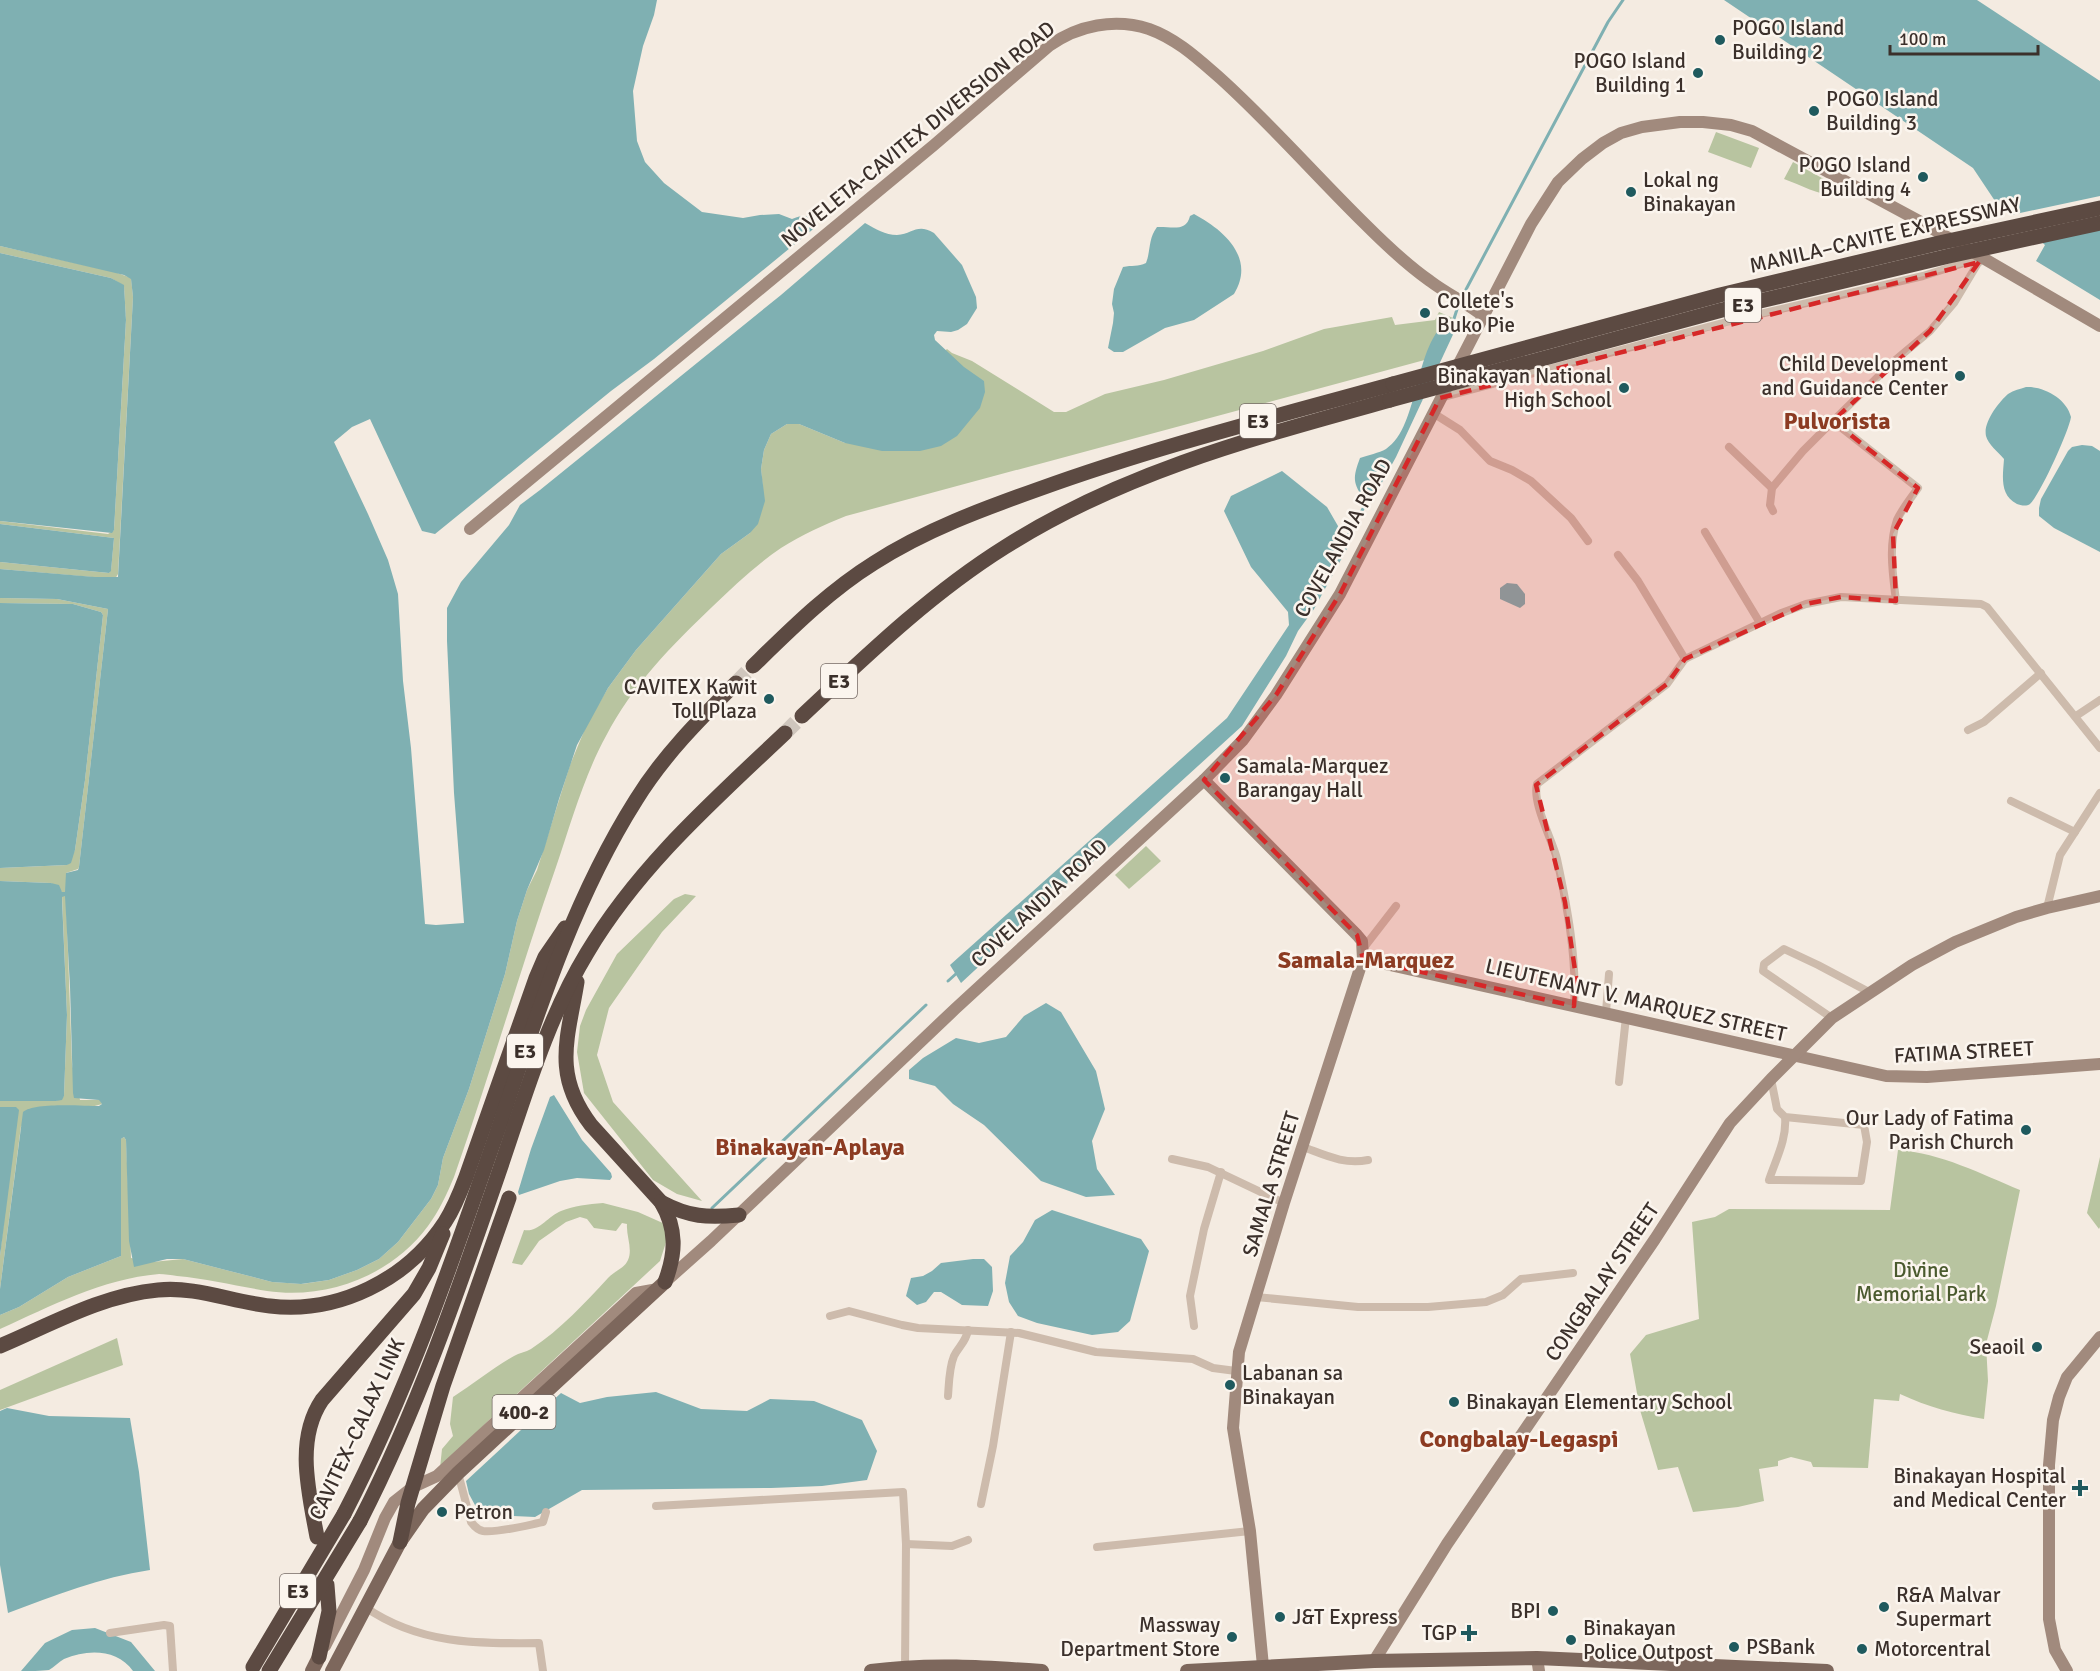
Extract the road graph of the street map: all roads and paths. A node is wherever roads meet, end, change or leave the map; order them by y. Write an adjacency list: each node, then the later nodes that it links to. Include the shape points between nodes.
1 (2100, 208): 19 (highway, MANILA–CAVITE EXPRESSWAY / E3, bridge, via 1720,295 1124,459 957,519 900,547 865,568 809,613)
2 (2100, 223): 23 (highway, MANILA–CAVITE EXPRESSWAY / E3, bridge, via 1722,310 1290,427 1184,461 1101,495 1002,548 876,646)
3 (1980, 260): 4 (main road, COVELANDIA ROAD / 400-2, via 1921,222 1752,131 1713,122 1662,123 1612,137 1565,174); 5 (main road, COVELANDIA ROAD / 400-2); 6 (street); 8 (street, via 1954,303 1930,332)
4 (1479, 312): 6 (main road, COVELANDIA ROAD / 400-2); 12 (main road, NOVELETA-CAVITEX DIVERSION ROAD, via 1428,280 1366,225 1245,101 1183,48 1138,27 1105,24 1084,28 1044,50)
5 (2100, 326)
6 (1440, 398): 7 (main road, COVELANDIA ROAD / 400-2)
7 (1433, 413): 14 (street, via 1460,430 1490,462 1531,481 1571,518); 28 (main road, COVELANDIA ROAD / 400-2, via 1340,594 1276,695 1243,740)
8 (1833, 421): 10 (street); 16 (street, via 1918,488 1898,518 1893,534)
9 (1729, 447): 10 (street)
10 (1773, 488): 11 (street)
11 (1773, 512)
12 (470, 529)
13 (1705, 532): 17 (street)
14 (1588, 541)
15 (1618, 555): 18 (street)
16 (1896, 601): 17 (street, via 1841,597 1806,604); 20 (street, via 1981,604)
17 (1760, 624): 18 (street)
18 (1685, 659): 40 (street, via 1667,684 1537,784 1536,795 1556,856 1565,902 1576,978)
19 (753, 666)
20 (2041, 673): 24 (street); 25 (street, via 1984,722)
21 (735, 683): 35 (highway, E3, via 647,782 607,848)
22 (2100, 700): 24 (street)
23 (802, 716)
24 (2076, 716): 27 (street)
25 (1968, 730)
26 (785, 733): 37 (highway, E3, via 664,852 611,916)
27 (2100, 748)
28 (1204, 780): 36 (main road, via 1357,935 1362,941); 58 (main road, COVELANDIA ROAD / 400-2)
29 (2100, 793): 31 (street)
30 (2011, 801): 31 (street)
31 (2075, 832): 34 (street, via 2060,855)
32 (2100, 896): 34 (main road, CONGBALAY STREET)
33 (1396, 906): 36 (street)
34 (2047, 908): 39 (main road, CONGBALAY STREET, via 1954,942)
35 (577, 911): 53 (highway, E3, via 519,1065); 57 (highway, via 551,946 536,978)
36 (1362, 955): 40 (main road, LIEUTENANT V. MARQUEZ STREET); 49 (main road, SAMALA STREET)
37 (580, 966): 53 (highway, E3, via 544,1042); 55 (highway, via 566,1044 571,1091 591,1125)
38 (1609, 974): 41 (street)
39 (1869, 992): 43 (main road, CONGBALAY STREET); 43 (street, via 1784,949 1764,964 1763,971)
40 (1574, 1006): 41 (main road, LIEUTENANT V. MARQUEZ STREET)
41 (1606, 1012): 42 (main road, LIEUTENANT V. MARQUEZ STREET)
42 (1626, 1017): 44 (main road, LIEUTENANT V. MARQUEZ STREET); 47 (street)
43 (1832, 1018): 44 (main road, CONGBALAY STREET)
44 (1795, 1055): 45 (main road, FATIMA STREET, via 1897,1078); 46 (main road, CONGBALAY STREET)
45 (2100, 1064)
46 (1771, 1079): 48 (street, via 1778,1109); 85 (main road, CONGBALAY STREET, via 1730,1123 1447,1544)
47 (1619, 1082)
48 (1785, 1117): 48 (street, via 1784,1136 1769,1180 1861,1181 1867,1142 1864,1125)
49 (1303, 1146): 51 (street, via 1343,1161); 56 (main road, SAMALA STREET)
50 (1172, 1159): 52 (street)
51 (1368, 1160)
52 (1221, 1172): 56 (street); 63 (street, via 1190,1296)
53 (483, 1195): 88 (highway, CAVITEX–CALAX LINK / E3, bridge, via 376,1449 344,1514); 91 (highway, CAVITEX–CALAX LINK / E3, bridge, via 445,1325 391,1457 360,1521)
54 (509, 1198): 71 (highway, via 454,1353)
55 (661, 1202): 58 (highway, via 695,1216); 60 (highway, via 674,1238 673,1259)
56 (1284, 1203): 61 (main road, SAMALA STREET)
57 (454, 1206): 67 (highway, via 439,1231 411,1262 381,1282 344,1299 278,1307 198,1291 153,1290 110,1300); 76 (highway, via 414,1294 322,1400 312,1418 306,1462)
58 (738, 1215): 60 (main road, COVELANDIA ROAD / 400-2)
59 (1573, 1274): 61 (street, via 1521,1279 1503,1295 1486,1302 1428,1307 1358,1307)
60 (661, 1286): 70 (main road, COVELANDIA ROAD / 400-2); 71 (main road, COVELANDIA ROAD / 400-2, via 636,1293 437,1476)
61 (1256, 1298): 68 (main road, SAMALA STREET)
62 (830, 1316): 64 (street, via 849,1311 902,1325)
63 (1194, 1326)
64 (968, 1330): 65 (street); 69 (street, via 954,1356)
65 (1011, 1332): 68 (street, via 1096,1352 1193,1359 1213,1368); 72 (street)
66 (2100, 1337): 99 (main road, via 2067,1377 2053,1420 2049,1465 2049,1619 2055,1650)
67 (0, 1346)
68 (1236, 1371): 75 (main road, SAMALA STREET, via 1233,1428)
69 (948, 1396)
70 (458, 1473): 74 (street, via 471,1522 483,1531 543,1522); 78 (main road, COVELANDIA ROAD / 400-2, via 423,1509)
71 (413, 1487): 78 (highway); 84 (main road, COVELANDIA ROAD / 400-2, via 394,1502 385,1518 364,1570)
72 (981, 1504)
73 (656, 1506): 79 (street, via 902,1491)
74 (546, 1512)
75 (1250, 1531): 80 (street); 87 (main road, SAMALA STREET)
76 (317, 1537)
77 (968, 1540): 79 (street, via 952,1546)
78 (400, 1542): 82 (main road, COVELANDIA ROAD / 400-2)
79 (906, 1544): 89 (street)
80 (1097, 1547)
81 (327, 1585): 84 (highway, via 329,1616)
82 (365, 1607): 93 (main road, COVELANDIA ROAD / 400-2); 94 (street, via 410,1631 446,1639 539,1643)
83 (110, 1633): 90 (street, via 170,1626)
84 (319, 1657): 92 (main road, COVELANDIA ROAD / 400-2)
85 (1374, 1661): 86 (main road); 87 (main road)
86 (1538, 1664): 98 (main road)
87 (1263, 1666): 97 (main road)
88 (251, 1669)
89 (901, 1669): 95 (main road); 96 (main road)
90 (173, 1671)
91 (269, 1671)
92 (312, 1671)
93 (332, 1671)
94 (543, 1671)
95 (871, 1671)
96 (1042, 1671)
97 (1187, 1671)
98 (1827, 1671)
99 (2067, 1671)

